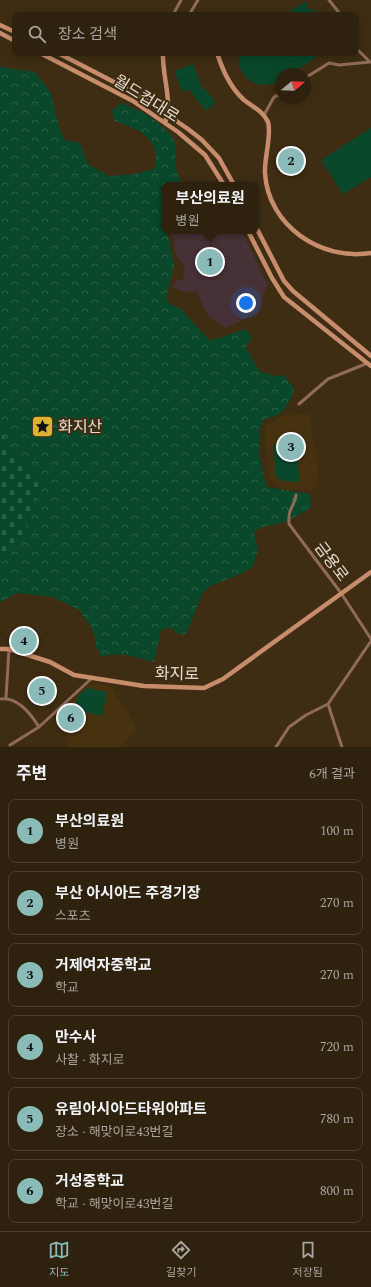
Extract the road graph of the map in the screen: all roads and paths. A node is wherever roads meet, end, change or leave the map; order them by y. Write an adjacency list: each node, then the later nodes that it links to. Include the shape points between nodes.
1 (181, 0): 4 (street)
2 (198, 0): 5 (street)
3 (329, 0): 6 (street)
4 (175, 12)
5 (191, 12)
6 (338, 12)
7 (0, 25): 8 (main road)
8 (12, 31)
9 (0, 33): 10 (main road)
10 (12, 39)
11 (359, 51): 16 (street)
12 (46, 56): 21 (main road, 월드컵대로, via 133,101)
13 (64, 56): 19 (main road, 월드컵대로, via 137,94)
14 (163, 56): 19 (main road, via 169,102)
15 (218, 56): 20 (main road, via 231,85)
16 (370, 62): 17 (street, via 339,65 329,63)
17 (311, 74)
18 (275, 97): 20 (street)
19 (168, 115): 21 (main road); 23 (main road, 월드컵대로, via 212,149)
20 (264, 115): 26 (main road, via 269,132 265,176 272,198 284,220 295,233 319,247 341,253)
21 (164, 123): 22 (main road, 월드컵대로, via 205,155)
22 (222, 182)
23 (232, 182)
24 (259, 233): 27 (main road, via 293,291)
25 (250, 234): 28 (main road, via 284,297)
26 (369, 253)
27 (370, 354)
28 (369, 365): 29 (street, via 328,379)
29 (299, 404)
30 (296, 495): 32 (street, 금용로, via 288,512 289,524)
31 (371, 572): 32 (main road, 화지로)
32 (341, 593): 33 (street, 금용로); 36 (main road, 화지로, via 223,679 204,688 144,686)
33 (371, 640): 39 (street)
34 (0, 649): 35 (main road, 화지로)
35 (9, 649): 36 (main road, 화지로, via 50,662 74,675); 37 (street)
36 (92, 678): 40 (street)
37 (6, 698): 38 (street); 40 (street, via 22,705)
38 (0, 699)
39 (328, 704): 42 (street, via 289,727); 43 (street)
40 (39, 727): 41 (street)
41 (10, 745)
42 (276, 747)
43 (342, 747)

